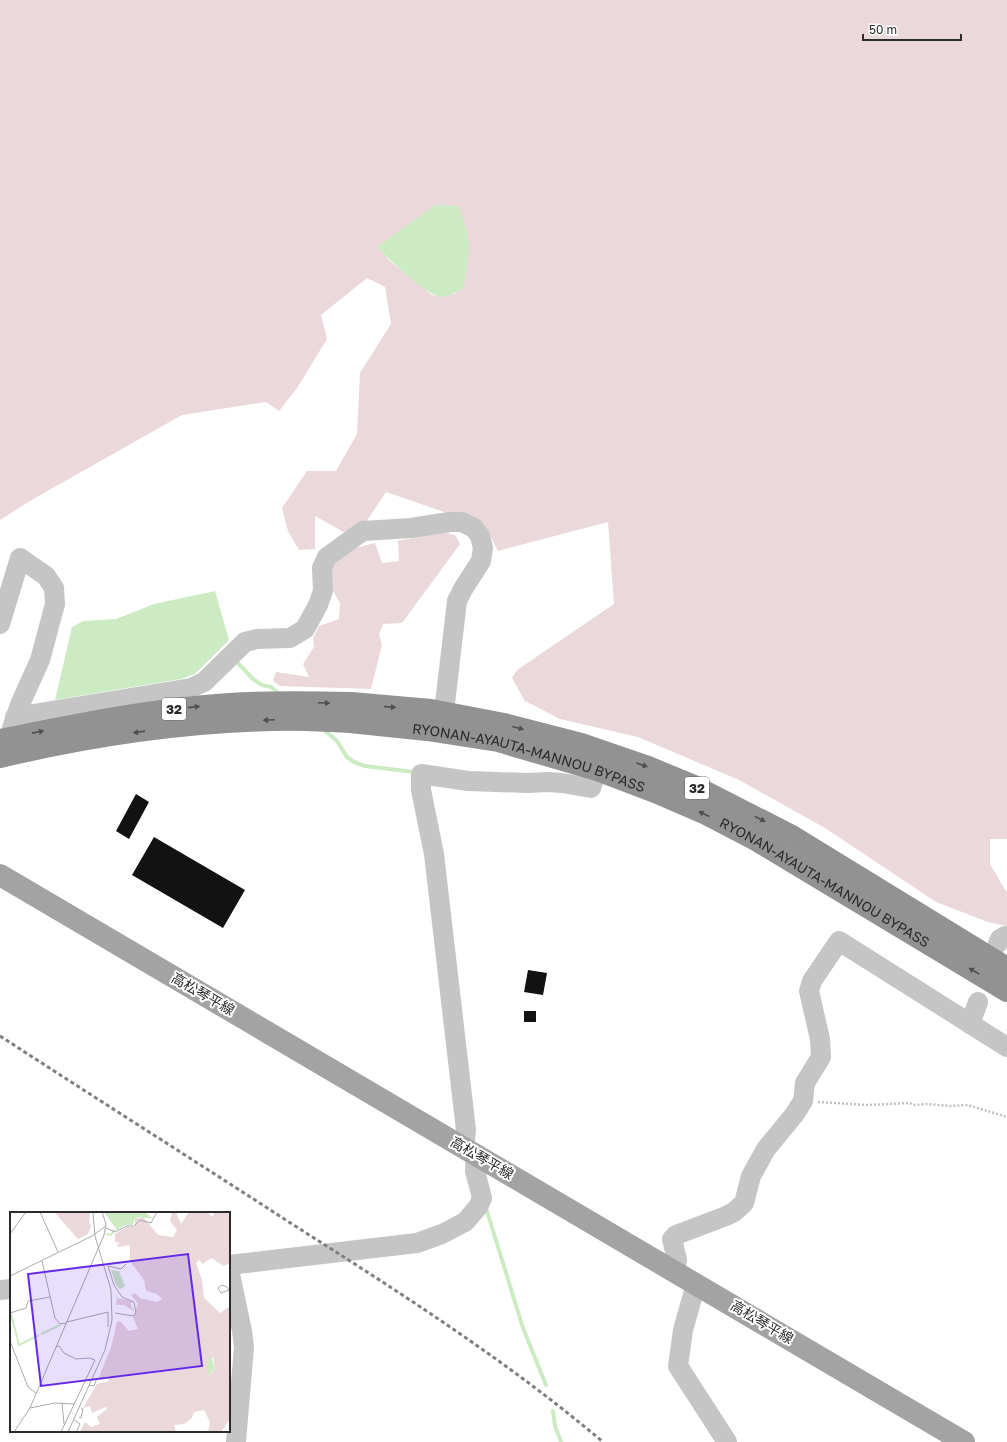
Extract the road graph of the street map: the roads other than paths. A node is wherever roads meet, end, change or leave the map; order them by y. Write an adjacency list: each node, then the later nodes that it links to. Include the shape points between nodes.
1 (0, 624): 4 (street, via 20,558 46,576 54,588 54,604 40,660)
2 (444, 712): 3 (highway, RYONAN-AYAUTA-MANNOU BYPASS / 32, one-way to 2, via 431,710); 4 (street, via 457,601 481,561 483,548 480,536 474,528 462,522 363,531 327,557 322,568 323,591 305,630 290,638 257,638 245,642 204,682 191,688); 9 (highway, RYONAN-AYAUTA-MANNOU BYPASS / 32, one-way to 9, via 582,744 694,786 790,835)
3 (350, 713): 5 (highway, RYONAN-AYAUTA-MANNOU BYPASS / 32, one-way to 3, bridge, via 110,718 229,704 275,701); 6 (highway, RYONAN-AYAUTA-MANNOU BYPASS / 32, one-way to 6, bridge, via 169,728 111,736); 7 (highway, RYONAN-AYAUTA-MANNOU BYPASS / 32, via 427,730 498,741)
4 (15, 717): 6 (street)
5 (0, 740)
6 (0, 758)
7 (596, 770): 10 (highway, RYONAN-AYAUTA-MANNOU BYPASS / 32, one-way to 7, via 756,840 699,811); 14 (street, via 591,788 562,783 468,781 421,774 421,790 434,854)
8 (0, 875): 14 (main road, 高松琴平線)
9 (1007, 968)
10 (1007, 991)
11 (978, 1002): 12 (street)
12 (970, 1024): 13 (street); 16 (street, via 839,941 812,981 809,991 820,1039 820,1057 805,1083 803,1101 766,1149 751,1176 744,1203 734,1212 676,1235 672,1239 677,1260)
13 (1007, 1047)
14 (470, 1151): 15 (street, via 482,1198 465,1222 442,1234 417,1243); 16 (main road, 高松琴平線)
15 (230, 1265)
16 (675, 1271): 18 (main road, 高松琴平線)
17 (230, 1274): 21 (street, via 244,1347)
18 (696, 1284): 22 (street, via 678,1366); 23 (main road, 高松琴平線)
19 (10, 1289): 20 (street)
20 (0, 1290)
21 (236, 1442)
22 (727, 1442)
23 (964, 1442)

